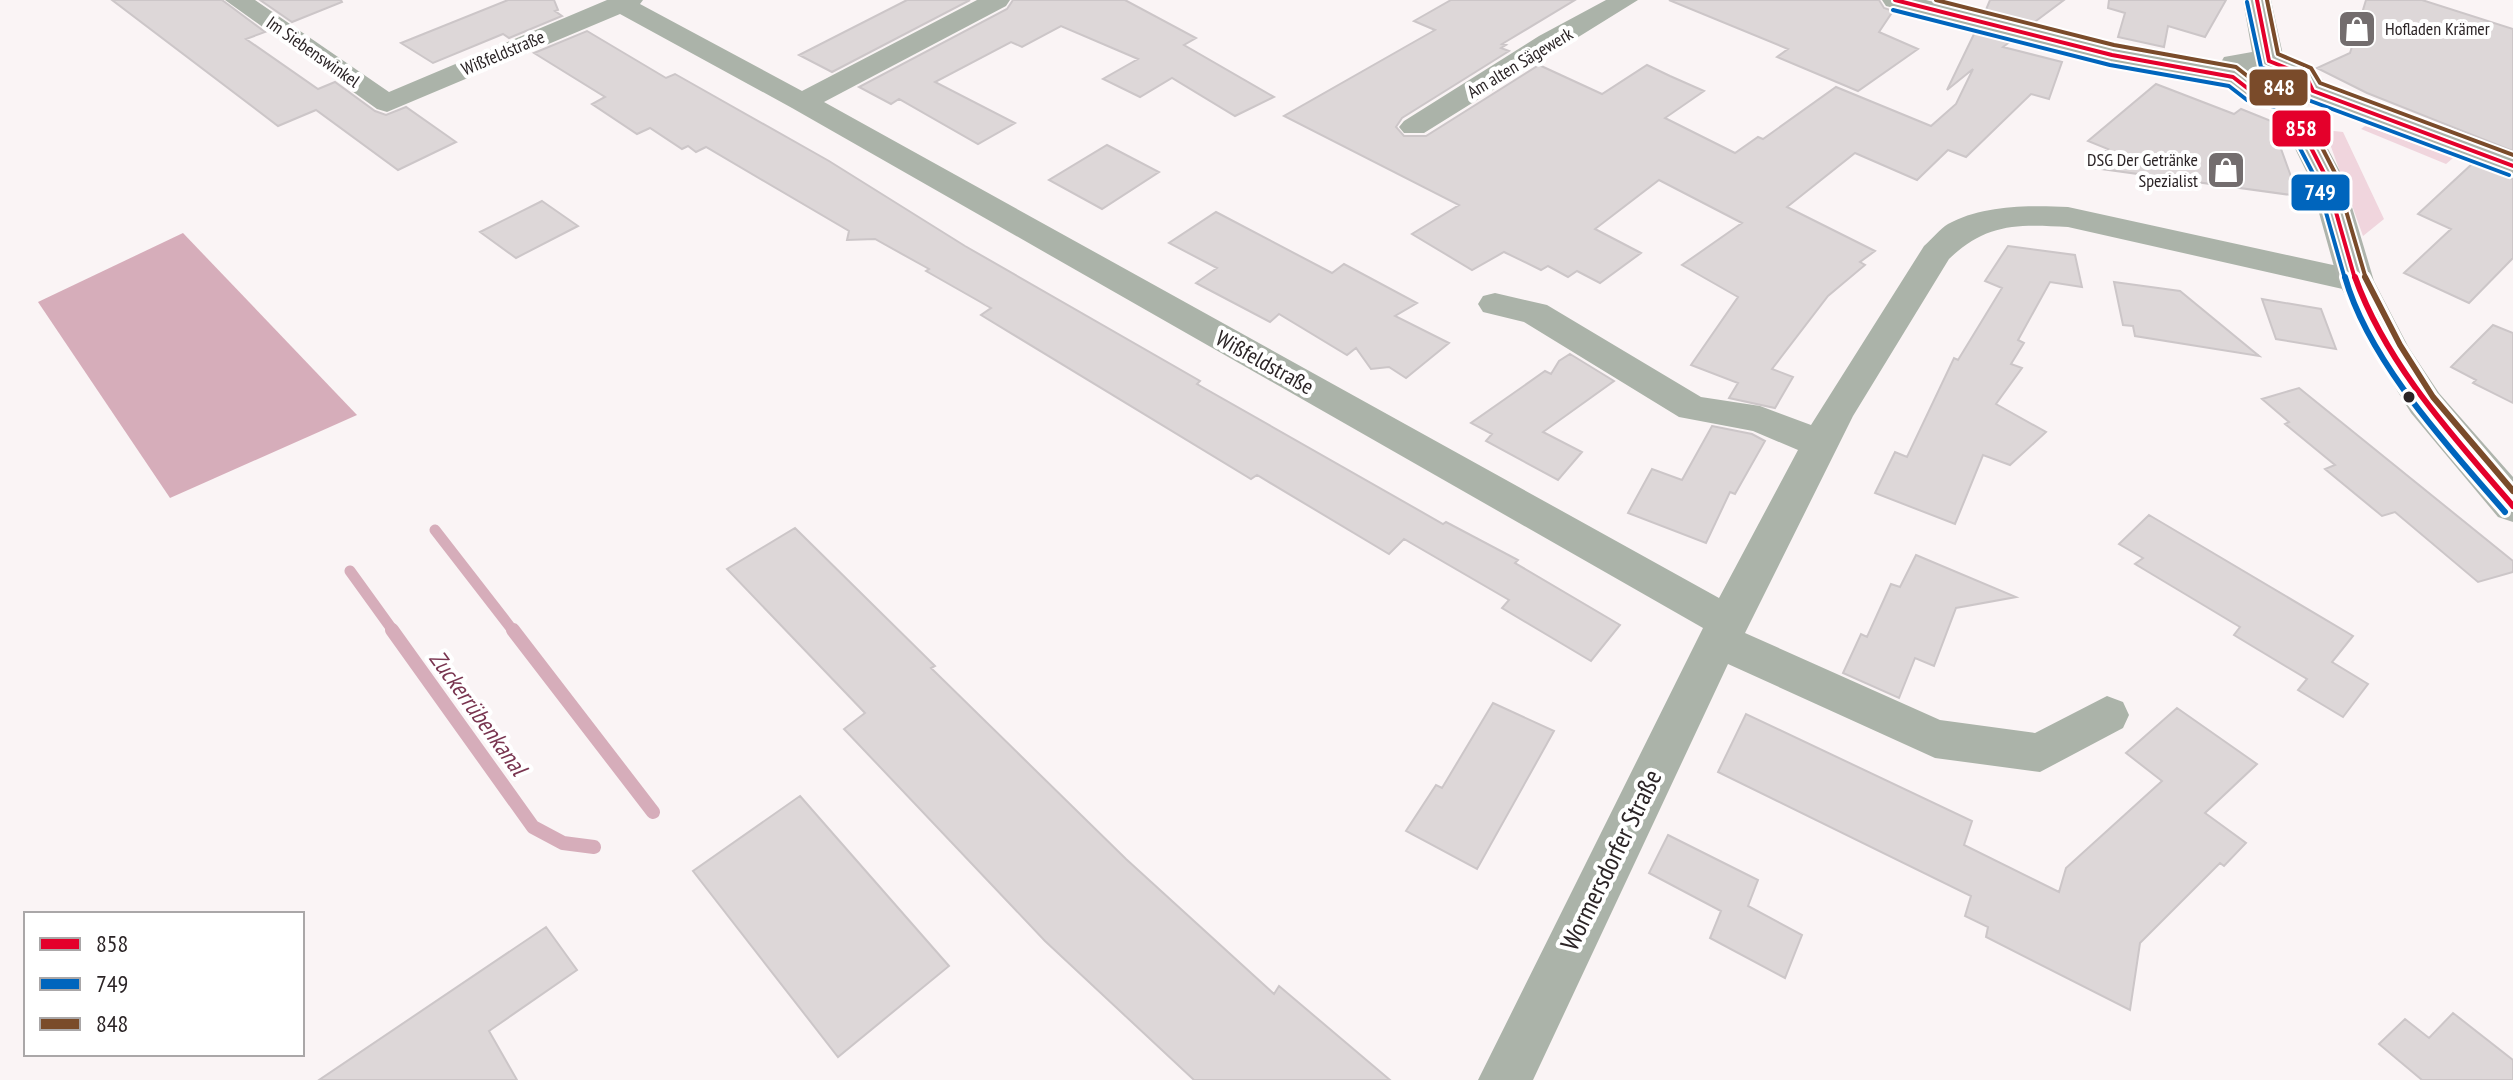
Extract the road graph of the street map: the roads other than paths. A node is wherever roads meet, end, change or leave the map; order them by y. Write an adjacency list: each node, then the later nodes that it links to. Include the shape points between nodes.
1 (238, 0): 11 (street, Im Siebenswinkel)
2 (997, 0): 10 (street)
3 (1625, 0): 12 (street, Am alten Sägewerk)
4 (1895, 0): 8 (street, via 2112,55)
5 (2257, 0): 7 (main road)
6 (625, 2): 10 (street, Wißfeldstraße); 11 (street, Wißfeldstraße)
7 (2269, 61): 8 (main road, via 2239,62 2232,67); 9 (main road, via 2306,76)
8 (2233, 77): 9 (main road, via 2251,91)
9 (2300, 95): 13 (main road); 14 (main road)
10 (802, 102): 18 (street, Wißfeldstraße)
11 (387, 103)
12 (1414, 127)
13 (2513, 166)
14 (2356, 281): 16 (street, Wormersdorfer Straße, via 2068,217 1993,220 1959,231 1936,253 1850,386); 17 (main road, via 2425,403)
15 (1495, 304): 16 (street, via 1535,313 1692,408 1760,419)
16 (1820, 444): 18 (street, Wormersdorfer Straße)
17 (2513, 506)
18 (1724, 631): 19 (street, via 1935,739 2040,753); 20 (street, Wormersdorfer Straße)
19 (2107, 715)
20 (1505, 1080)

